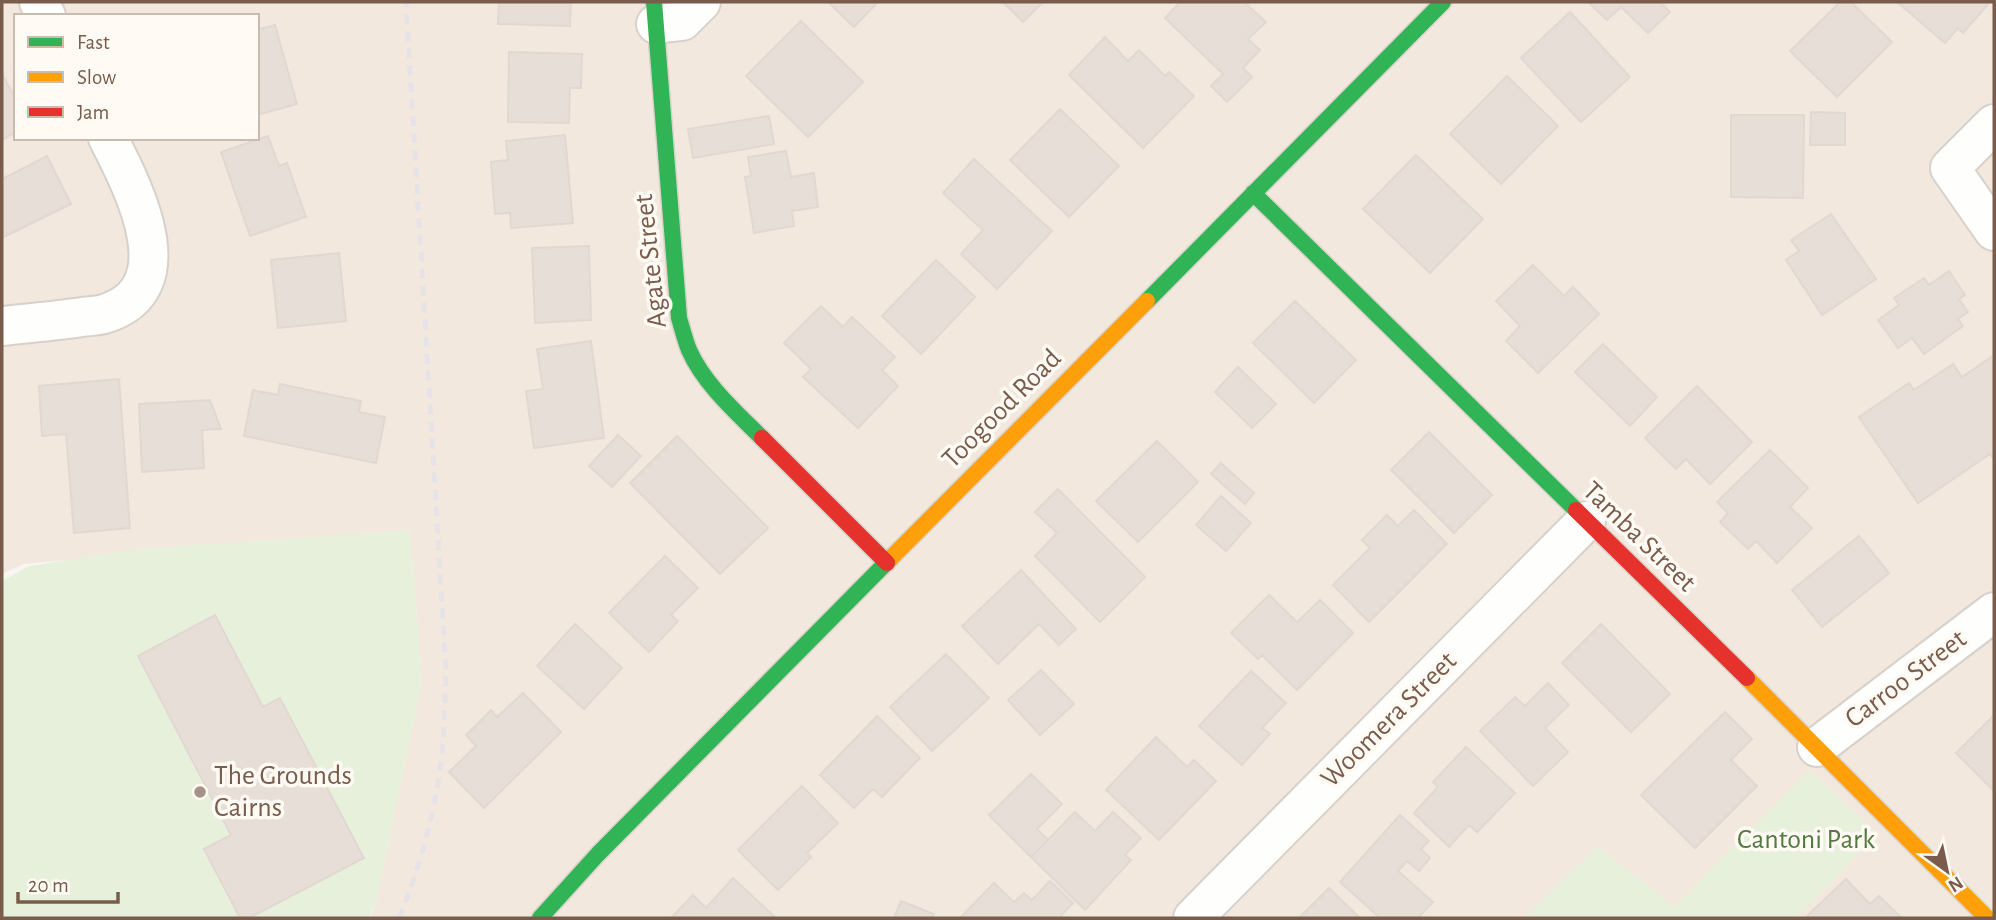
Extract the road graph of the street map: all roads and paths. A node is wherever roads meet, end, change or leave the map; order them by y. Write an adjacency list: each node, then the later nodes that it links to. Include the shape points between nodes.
1 (701, 2): 3 (street, via 682,21)
2 (1443, 2): 6 (street, Toogood Road)
3 (655, 13): 10 (street, Agate Street, via 679,318 689,350 731,407)
4 (1994, 124): 7 (street, via 1951,168)
5 (109, 140): 8 (street, via 142,213 149,253 142,286 129,302 104,314)
6 (1253, 193): 9 (street, Tamba Street); 10 (street, Toogood Road)
7 (1994, 231)
8 (2, 326)
9 (1586, 521): 12 (street, Tamba Street); 16 (street, Woomera Street)
10 (887, 563): 13 (street, Toogood Road)
11 (1994, 612): 12 (street, Carroo Street)
12 (1817, 747): 17 (street, Tamba Street)
13 (598, 854): 14 (street, Toogood Road); 15 (street, Toogood Road)
14 (526, 918)
15 (540, 918)
16 (1193, 918)
17 (1987, 918)

